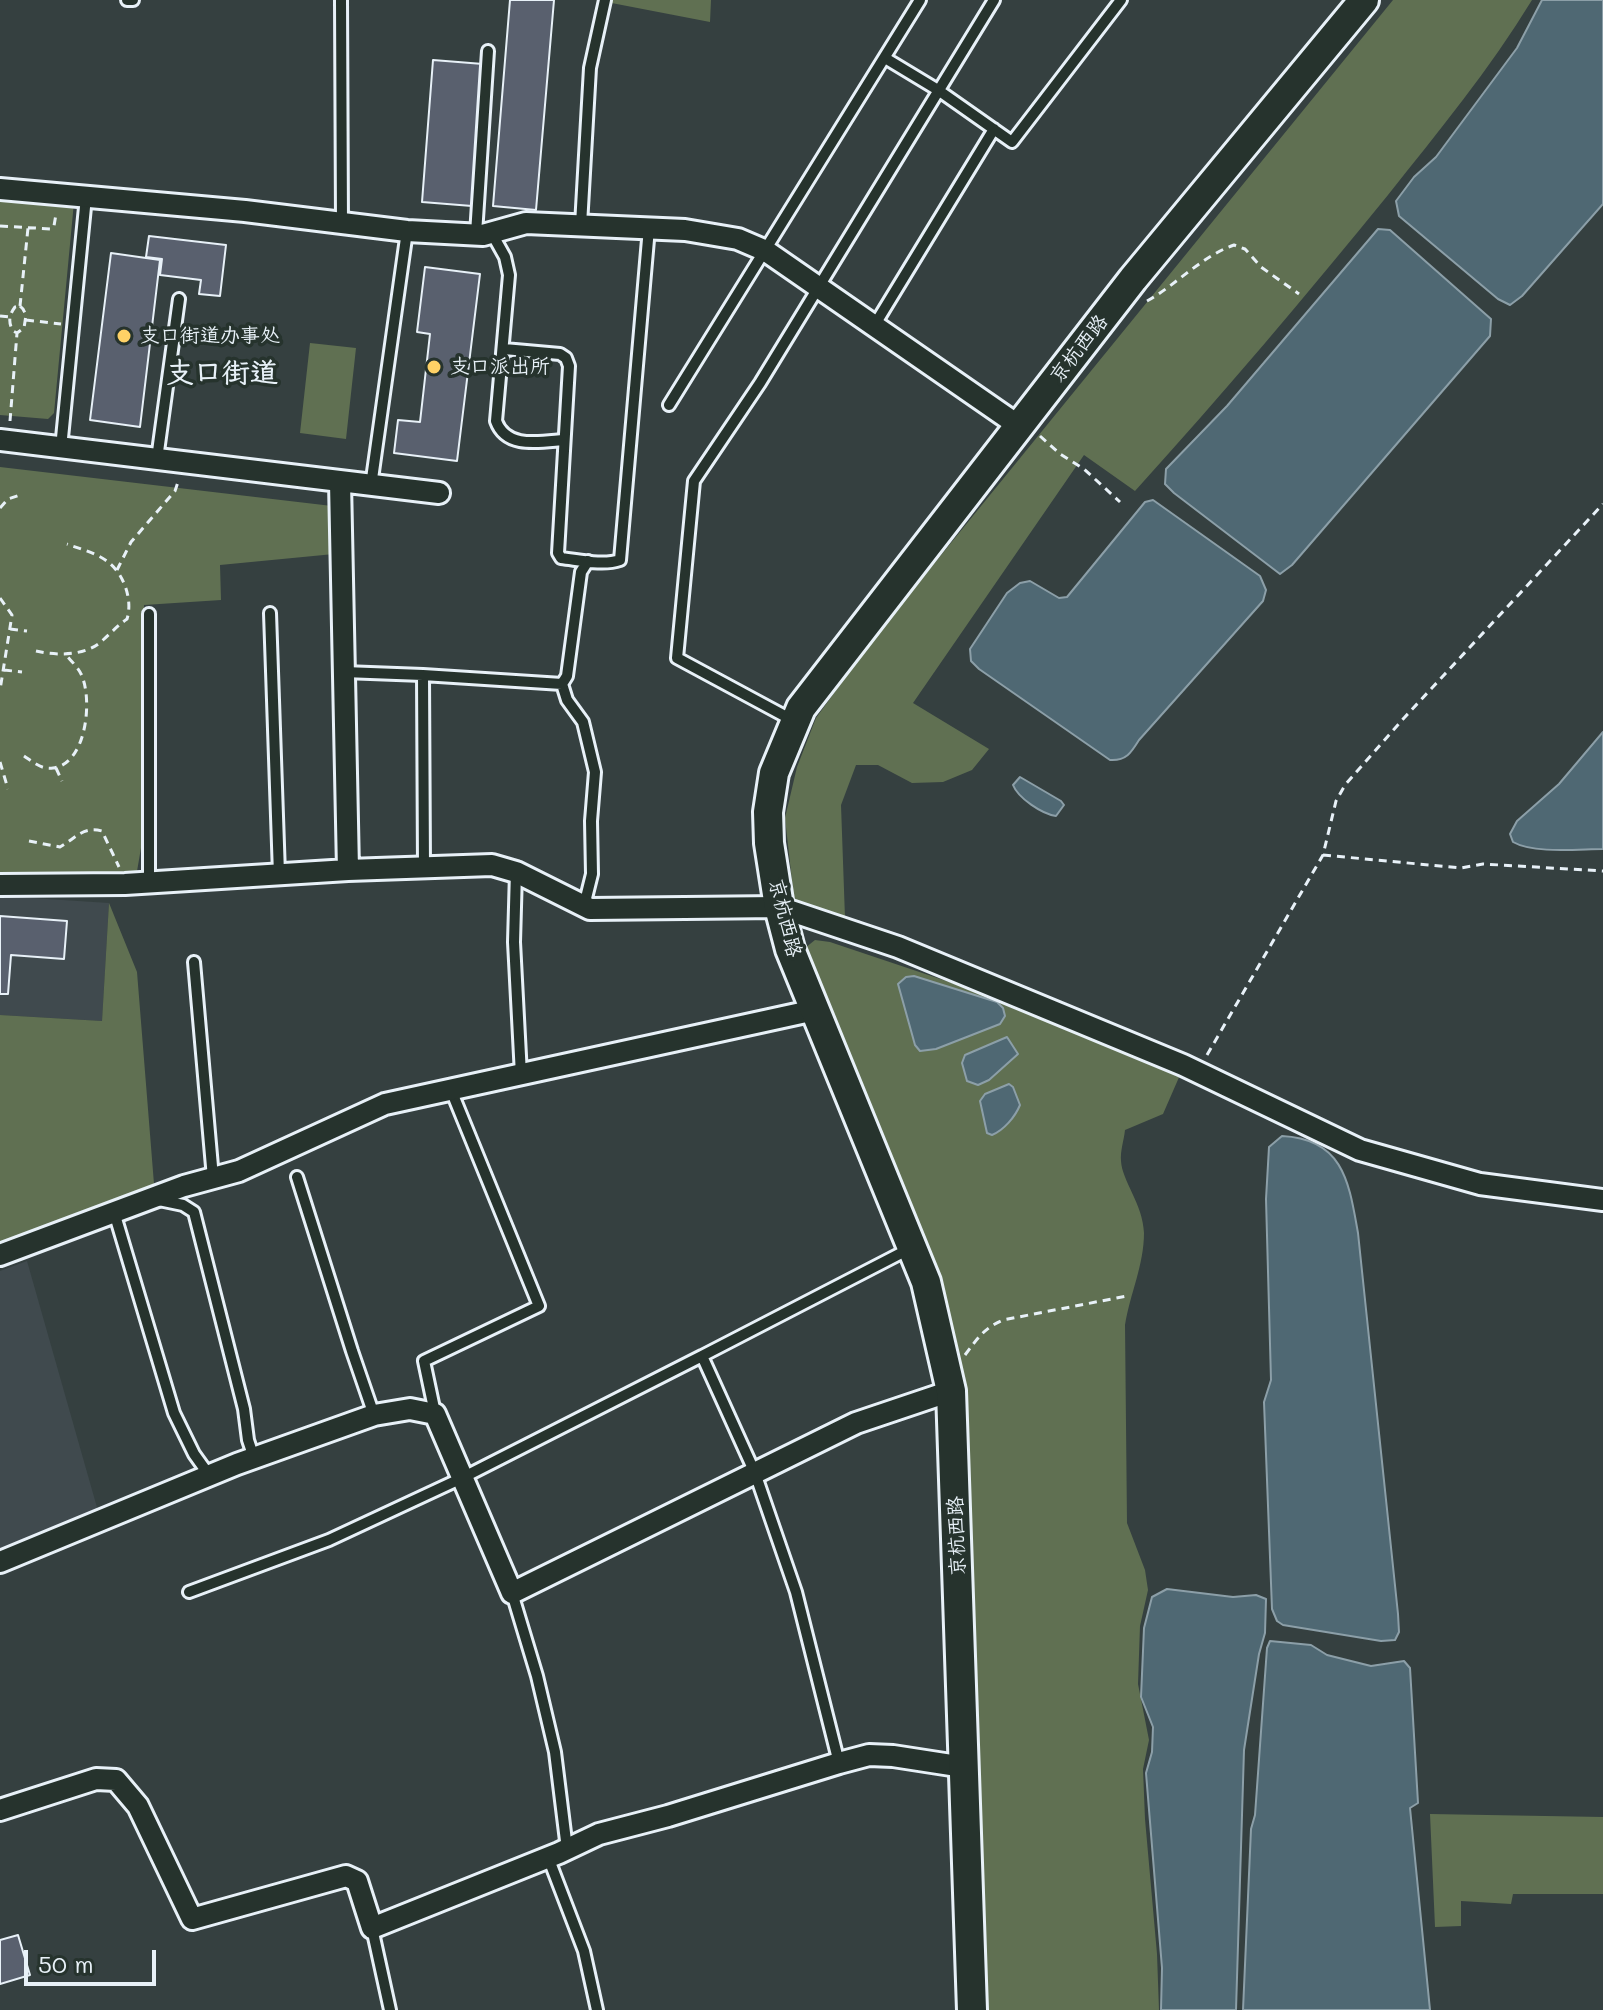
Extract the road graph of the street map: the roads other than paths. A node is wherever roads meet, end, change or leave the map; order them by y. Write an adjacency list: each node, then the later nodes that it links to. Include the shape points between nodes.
1 (127, 0): 2 (lane)
2 (133, 0)
3 (341, 0): 15 (lane)
4 (605, 0): 16 (lane, via 590,68)
5 (920, 0): 10 (lane)
6 (994, 0): 11 (lane)
7 (1122, 0): 12 (lane, via 1012,142)
8 (1364, 0): 26 (main road, 京杭西路)
9 (488, 51): 19 (lane)
10 (885, 58): 11 (lane); 20 (lane)
11 (938, 90): 12 (lane); 21 (lane)
12 (994, 129): 23 (lane)
13 (0, 189): 14 (street)
14 (86, 197): 15 (street); 29 (lane)
15 (342, 223): 18 (street)
16 (581, 225): 17 (street); 19 (street, via 526,223)
17 (649, 228): 20 (street, via 738,239); 34 (lane, via 622,555 615,563)
18 (407, 231): 19 (street); 32 (lane)
19 (484, 233): 24 (lane, via 505,257 509,275)
20 (766, 251): 21 (street); 25 (lane)
21 (818, 288): 23 (street); 40 (lane, via 694,481 677,658)
22 (179, 299): 30 (lane)
23 (874, 326): 26 (street)
24 (504, 349): 27 (lane, via 566,358); 27 (lane, via 499,429 515,441)
25 (669, 405)
26 (1023, 421): 40 (main road, 京杭西路)
27 (564, 440): 34 (lane, via 558,553 561,558)
28 (4, 441): 29 (street)
29 (61, 448): 30 (street)
30 (157, 459): 31 (street)
31 (340, 482): 32 (street); 37 (street)
32 (371, 486): 33 (street)
33 (439, 493)
34 (588, 561): 39 (lane, via 581,572)
35 (270, 613): 44 (lane)
36 (149, 614): 45 (lane)
37 (344, 672): 38 (lane); 42 (street)
38 (423, 675): 39 (lane); 41 (lane)
39 (562, 684): 47 (lane, via 583,722 595,772 592,874)
40 (795, 722): 48 (main road, 京杭西路, via 774,773 768,812)
41 (424, 868): 42 (street); 43 (street, via 492,865)
42 (348, 870): 44 (street)
43 (516, 872): 47 (street); 51 (lane)
44 (279, 874): 45 (street)
45 (149, 882): 46 (street)
46 (0, 885)
47 (584, 906): 48 (street)
48 (779, 907): 50 (main road, 京杭西路); 56 (street, via 898,947 1196,1072 1360,1150 1480,1184)
49 (194, 962): 54 (lane)
50 (815, 1010): 51 (street); 58 (main road, 京杭西路)
51 (521, 1075): 52 (street)
52 (451, 1090): 54 (street, via 385,1104); 62 (lane, via 539,1306 424,1361)
53 (297, 1177): 63 (lane)
54 (213, 1178): 55 (street)
55 (149, 1199): 57 (street); 64 (lane, via 194,1212)
56 (1603, 1200)
57 (114, 1212): 59 (street); 66 (lane, via 174,1413)
58 (912, 1247): 60 (lane); 61 (main road, 京杭西路, via 926,1282)
59 (0, 1255)
60 (702, 1356): 65 (lane); 67 (lane)
61 (949, 1384): 65 (street); 72 (main road, 京杭西路)
62 (435, 1414): 63 (street, via 410,1409); 67 (street)
63 (374, 1415): 64 (street)
64 (254, 1458): 66 (street)
65 (755, 1473): 70 (street); 71 (lane, via 796,1592)
66 (209, 1475): 68 (street)
67 (462, 1478): 69 (lane, via 329,1540); 70 (street)
68 (0, 1562)
69 (189, 1592)
70 (512, 1593): 74 (lane, via 555,1752)
71 (839, 1763): 72 (street, via 869,1755); 74 (street, via 599,1834)
72 (964, 1767): 78 (main road, 京杭西路)
73 (0, 1810): 75 (street, via 96,1779 116,1780 138,1806 192,1919 346,1876 357,1881)
74 (558, 1853): 75 (street); 77 (lane)
75 (372, 1928): 76 (lane)
76 (390, 2010)
77 (597, 2010)
78 (972, 2010)

